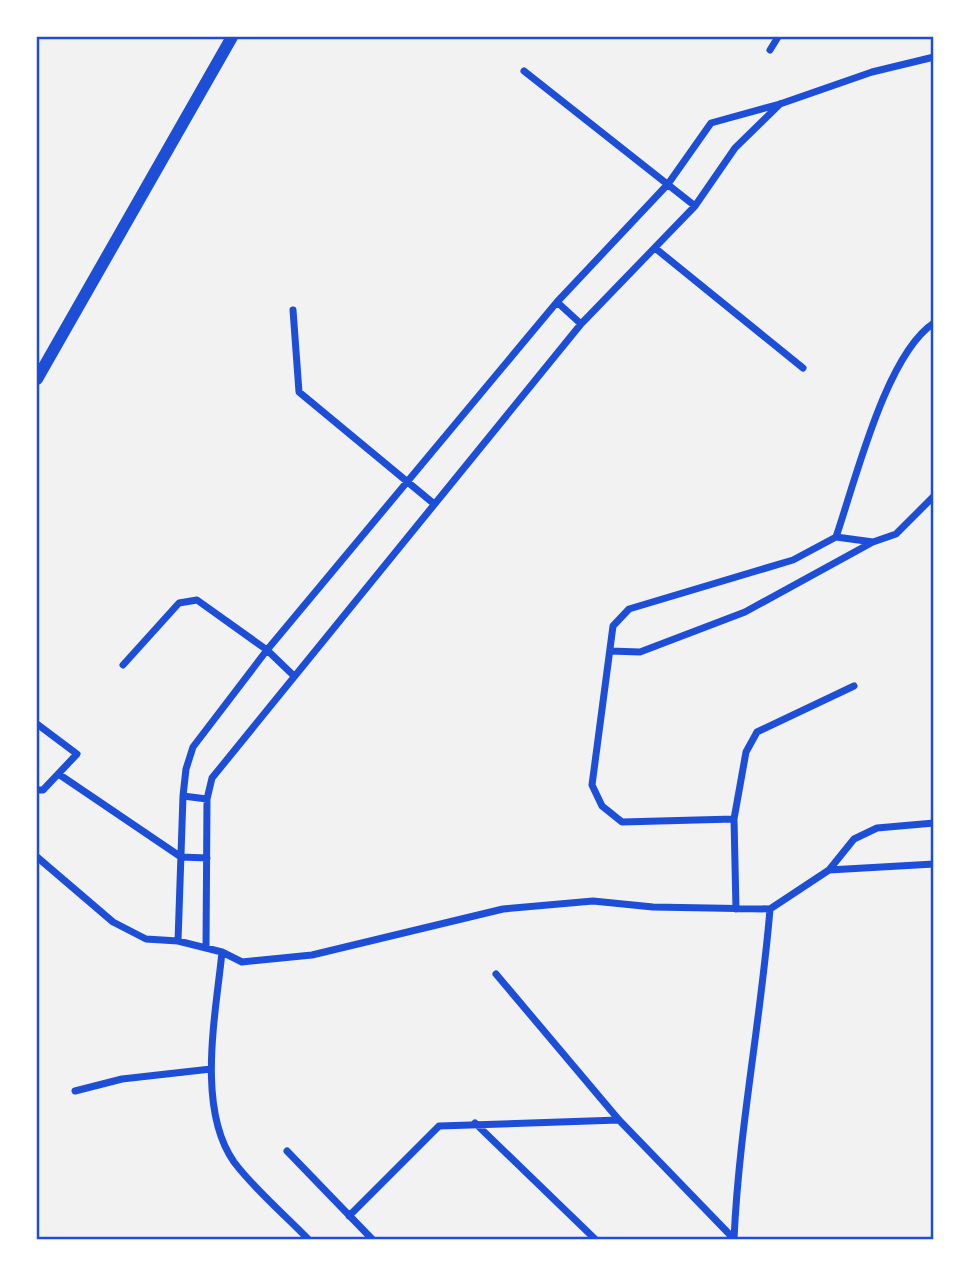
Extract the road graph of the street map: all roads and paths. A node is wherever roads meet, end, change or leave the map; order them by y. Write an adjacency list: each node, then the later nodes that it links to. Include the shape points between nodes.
1 (232, 37): 15 (street)
2 (778, 37): 3 (street)
3 (770, 50)
4 (934, 57): 6 (street)
5 (524, 71): 7 (street)
6 (780, 104): 7 (street, via 712,123); 8 (street, via 735,148)
7 (668, 184): 8 (street); 10 (street)
8 (695, 205): 9 (street)
9 (654, 248): 13 (street); 14 (street)
10 (557, 302): 13 (street); 16 (street)
11 (293, 310): 16 (street, via 299,392)
12 (934, 323): 19 (street, via 910,346 881,405)
13 (581, 324): 18 (street)
14 (803, 368)
15 (37, 379)
16 (408, 482): 18 (street); 21 (street)
17 (934, 496): 20 (street, via 895,534)
18 (433, 503): 24 (street)
19 (836, 537): 20 (street); 22 (street, via 793,560 629,609 613,626)
20 (873, 542): 22 (street, via 744,612 640,652)
21 (267, 650): 23 (street, via 197,600 179,603); 24 (street); 29 (street, via 193,747)
22 (610, 651): 31 (street, via 592,785 602,806 622,822)
23 (123, 665)
24 (293, 675): 30 (street, via 212,778)
25 (854, 686): 31 (street, via 757,732 746,752)
26 (37, 724): 27 (street, via 77,754)
27 (60, 775): 28 (street); 34 (street)
28 (37, 790)
29 (183, 796): 30 (street); 34 (street)
30 (207, 799): 35 (street)
31 (734, 819): 38 (street)
32 (934, 824): 37 (street, via 877,828 854,839)
33 (37, 857): 40 (street, via 113,922 146,939)
34 (181, 857): 35 (street); 40 (street)
35 (207, 858): 41 (street)
36 (934, 864): 37 (street)
37 (829, 870): 39 (street)
38 (736, 909): 39 (street); 42 (street, via 593,901 503,909 312,956 242,962)
39 (770, 909): 53 (street)
40 (178, 941): 41 (street)
41 (206, 948): 42 (street)
42 (222, 952): 44 (street)
43 (496, 974): 46 (street)
44 (211, 1069): 45 (street, via 122,1079); 50 (street, via 218,1122 233,1160)
45 (75, 1091)
46 (619, 1119): 47 (street); 53 (street)
47 (475, 1122): 49 (street, via 439,1126); 52 (street)
48 (287, 1151): 49 (street)
49 (349, 1216): 51 (street)
50 (308, 1239)
51 (372, 1239)
52 (595, 1239)
53 (734, 1239)

